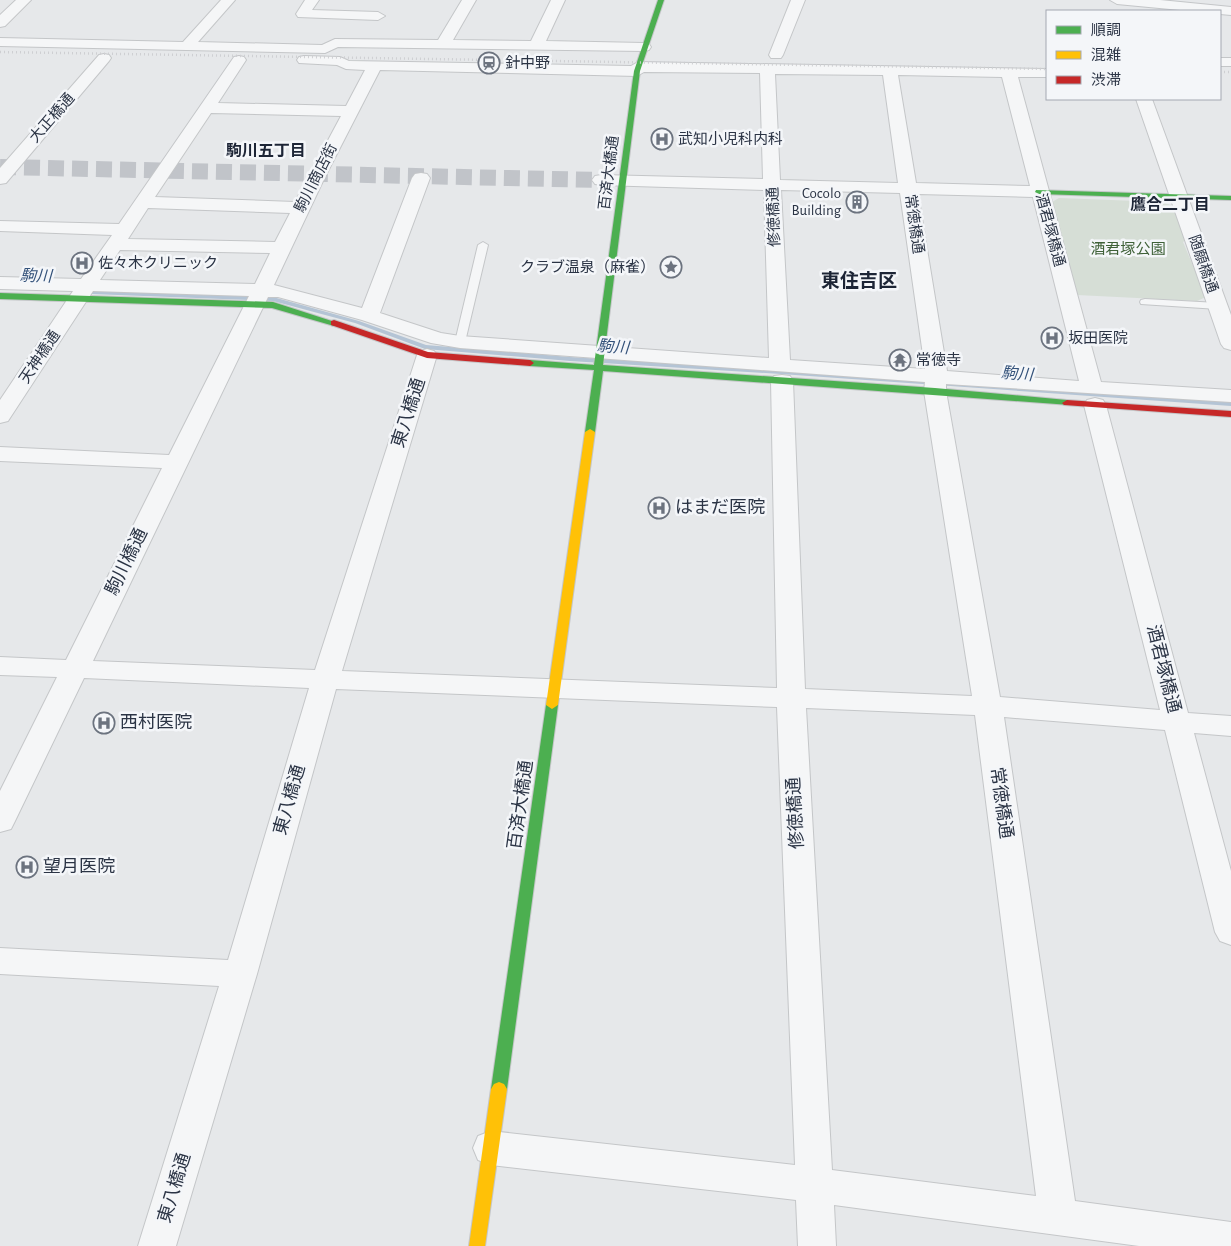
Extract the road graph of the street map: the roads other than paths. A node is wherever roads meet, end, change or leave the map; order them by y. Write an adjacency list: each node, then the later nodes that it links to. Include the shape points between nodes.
1 (24, 0): 12 (street)
2 (228, 0): 17 (street)
3 (312, 0): 11 (street, via 303,14)
4 (385, 0): 11 (street)
5 (469, 0): 15 (street)
6 (558, 0): 16 (street)
7 (661, 0): 22 (street, 百済大橋通)
8 (798, 0): 23 (street)
9 (1117, 0): 10 (street)
10 (1221, 10)
11 (378, 16): 14 (street)
12 (0, 23)
13 (0, 42): 17 (street)
14 (368, 43): 15 (street); 17 (street, via 335,43 325,49)
15 (443, 44): 16 (street)
16 (536, 44): 22 (street)
17 (187, 46)
18 (10, 57): 19 (street)
19 (104, 58): 21 (street); 32 (street, 大正橋通)
20 (1046, 59): 23 (street)
21 (239, 60): 24 (street, via 340,61 346,65); 29 (street, 天神橋通)
22 (640, 60): 23 (street); 24 (street); 34 (street, 百済大橋通)
23 (772, 62): 25 (street); 35 (street, 修徳橋通)
24 (375, 66): 30 (street, 駒川商店街)
25 (890, 72): 26 (street); 36 (street, 常徳橋通)
26 (1008, 73): 27 (street); 37 (street, 酒君塚橋通)
27 (1046, 74)
28 (1144, 100): 38 (street, 随願橋通)
29 (209, 105): 30 (street); 40 (street, 天神橋通)
30 (351, 111): 41 (street, 駒川商店街)
31 (421, 178): 52 (street)
32 (0, 179)
33 (601, 180): 34 (street)
34 (623, 181): 35 (street); 56 (street, 百済大橋通)
35 (773, 185): 36 (street); 57 (street, 修徳橋通)
36 (909, 188): 37 (street); 58 (street, 常徳橋通)
37 (1039, 192): 38 (street); 60 (street, 酒君塚橋通)
38 (1180, 196): 39 (street); 51 (street, 随願橋通)
39 (1231, 198)
40 (143, 202): 41 (street); 43 (street, 天神橋通)
41 (300, 208): 45 (street, 駒川商店街)
42 (0, 226): 43 (street)
43 (118, 237): 45 (street); 47 (street, 天神橋通)
44 (483, 246): 53 (lane)
45 (281, 248): 49 (street, 駒川商店街)
46 (0, 283): 47 (street)
47 (82, 292): 48 (street); 49 (street); 62 (street, 天神橋通)
48 (0, 296)
49 (258, 298): 52 (street, via 279,291); 55 (street); 64 (street, 駒川橋通)
50 (1145, 302): 51 (lane)
51 (1218, 306): 54 (street, 随願橋通)
52 (369, 316): 53 (street, via 438,339)
53 (460, 342): 56 (street)
54 (1231, 344)
55 (427, 355): 56 (street); 67 (street, 東八橋通)
56 (600, 361): 57 (street); 68 (street, 百済大橋通)
57 (781, 372): 58 (street); 69 (street, 修徳橋通)
58 (935, 383): 60 (street); 70 (street, 常徳橋通)
59 (1231, 396): 60 (street)
60 (1094, 397): 61 (street); 71 (street, 酒君塚橋通)
61 (1231, 414)
62 (0, 416)
63 (0, 454): 64 (street)
64 (176, 462): 66 (street, 駒川橋通)
65 (0, 666): 66 (street)
66 (74, 669): 67 (street); 73 (street, 駒川橋通)
67 (325, 680): 68 (street); 76 (street, 東八橋通)
68 (555, 689): 69 (street); 77 (street, 百済大橋通)
69 (790, 697): 70 (street); 78 (street, 修徳橋通)
70 (988, 706): 71 (street); 79 (street, 常徳橋通)
71 (1176, 721): 72 (street); 74 (street, 酒君塚橋通)
72 (1231, 726)
73 (0, 821)
74 (1231, 932)
75 (0, 962): 76 (street)
76 (240, 974): 81 (street, 東八橋通)
77 (491, 1148): 78 (street); 82 (street, 百済大橋通)
78 (815, 1185): 79 (street); 83 (street, 修徳橋通)
79 (1058, 1218): 80 (street)
80 (1231, 1240)
81 (158, 1246)
82 (477, 1246)
83 (817, 1246)

